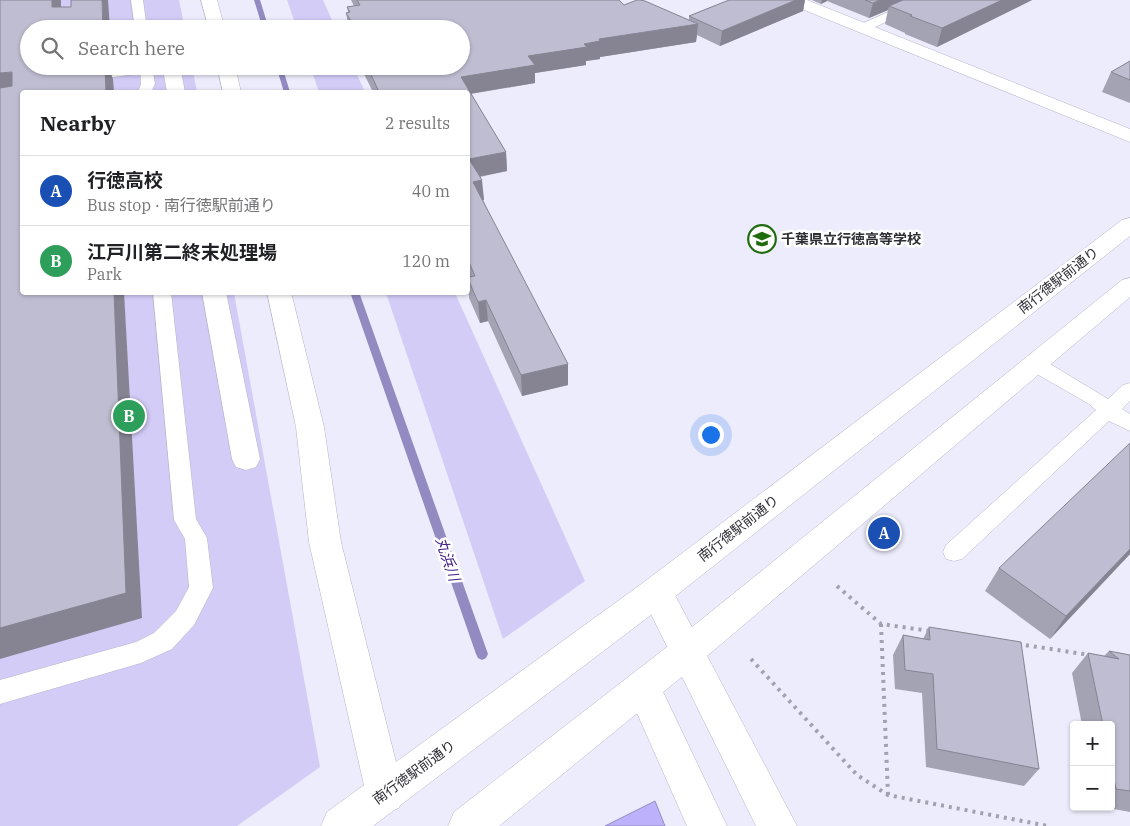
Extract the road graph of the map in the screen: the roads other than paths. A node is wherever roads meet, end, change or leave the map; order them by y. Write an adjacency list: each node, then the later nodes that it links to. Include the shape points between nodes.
1 (137, 0): 5 (lane)
2 (209, 0): 6 (street)
3 (793, 0): 7 (street)
4 (925, 0): 7 (lane)
5 (140, 20)
6 (215, 20)
7 (863, 28): 16 (street)
8 (80, 75): 12 (street)
9 (149, 75): 13 (lane)
10 (173, 75): 14 (street)
11 (228, 75): 15 (street)
12 (62, 77)
13 (146, 90)
14 (176, 90)
15 (232, 90)
16 (1130, 136)
17 (1130, 225): 28 (street, 南行徳駅前通り)
18 (1130, 285): 22 (street)
19 (162, 295): 31 (lane, via 185,520 196,538 201,588 185,618 156,645)
20 (215, 295): 26 (street)
21 (280, 295): 32 (street, via 310,427 325,542)
22 (1035, 364): 24 (lane, via 1096,399); 29 (street)
23 (1130, 390): 24 (lane)
24 (1108, 410): 25 (lane); 27 (lane)
25 (1130, 424)
26 (246, 459)
27 (954, 552)
28 (656, 592): 29 (street); 32 (street, 南行徳駅前通り)
29 (688, 651): 30 (street); 36 (street)
30 (643, 686): 33 (street); 35 (street)
31 (0, 692)
32 (385, 794): 34 (street, 南行徳駅前通り)
33 (474, 821)
34 (341, 826)
35 (707, 826)
36 (777, 826)

